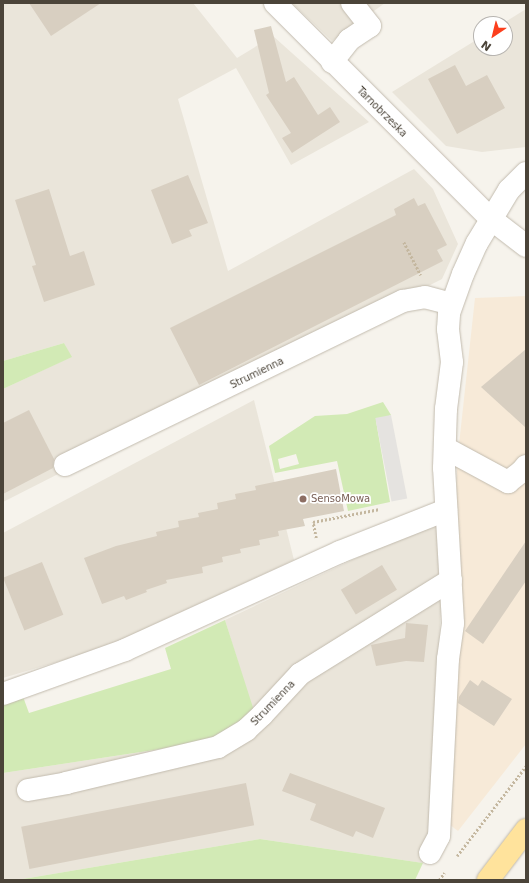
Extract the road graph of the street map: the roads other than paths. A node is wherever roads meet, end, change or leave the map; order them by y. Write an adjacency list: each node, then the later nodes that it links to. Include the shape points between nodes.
1 (275, 3): 3 (street, Tarnobrzeska)
2 (352, 3): 3 (street, via 370,26 349,40)
3 (332, 62): 5 (street, Tarnobrzeska)
4 (526, 173): 5 (street, via 509,190)
5 (491, 219): 6 (street, Tarnobrzeska); 7 (street, via 477,244)
6 (526, 246)
7 (451, 304): 8 (street, via 448,329 452,362 446,410); 9 (street, Strumienna, via 425,297 404,301)
8 (445, 448): 10 (street, via 508,482); 11 (street)
9 (65, 465)
10 (526, 466)
11 (446, 510): 12 (street); 13 (street, via 340,552 125,650)
12 (451, 580): 14 (street, Strumienna, via 300,674 246,730 218,748); 16 (street, via 453,623 448,659 440,836)
13 (3, 694)
14 (28, 790)
15 (526, 830): 17 (main road)
16 (430, 853)
17 (488, 880)

